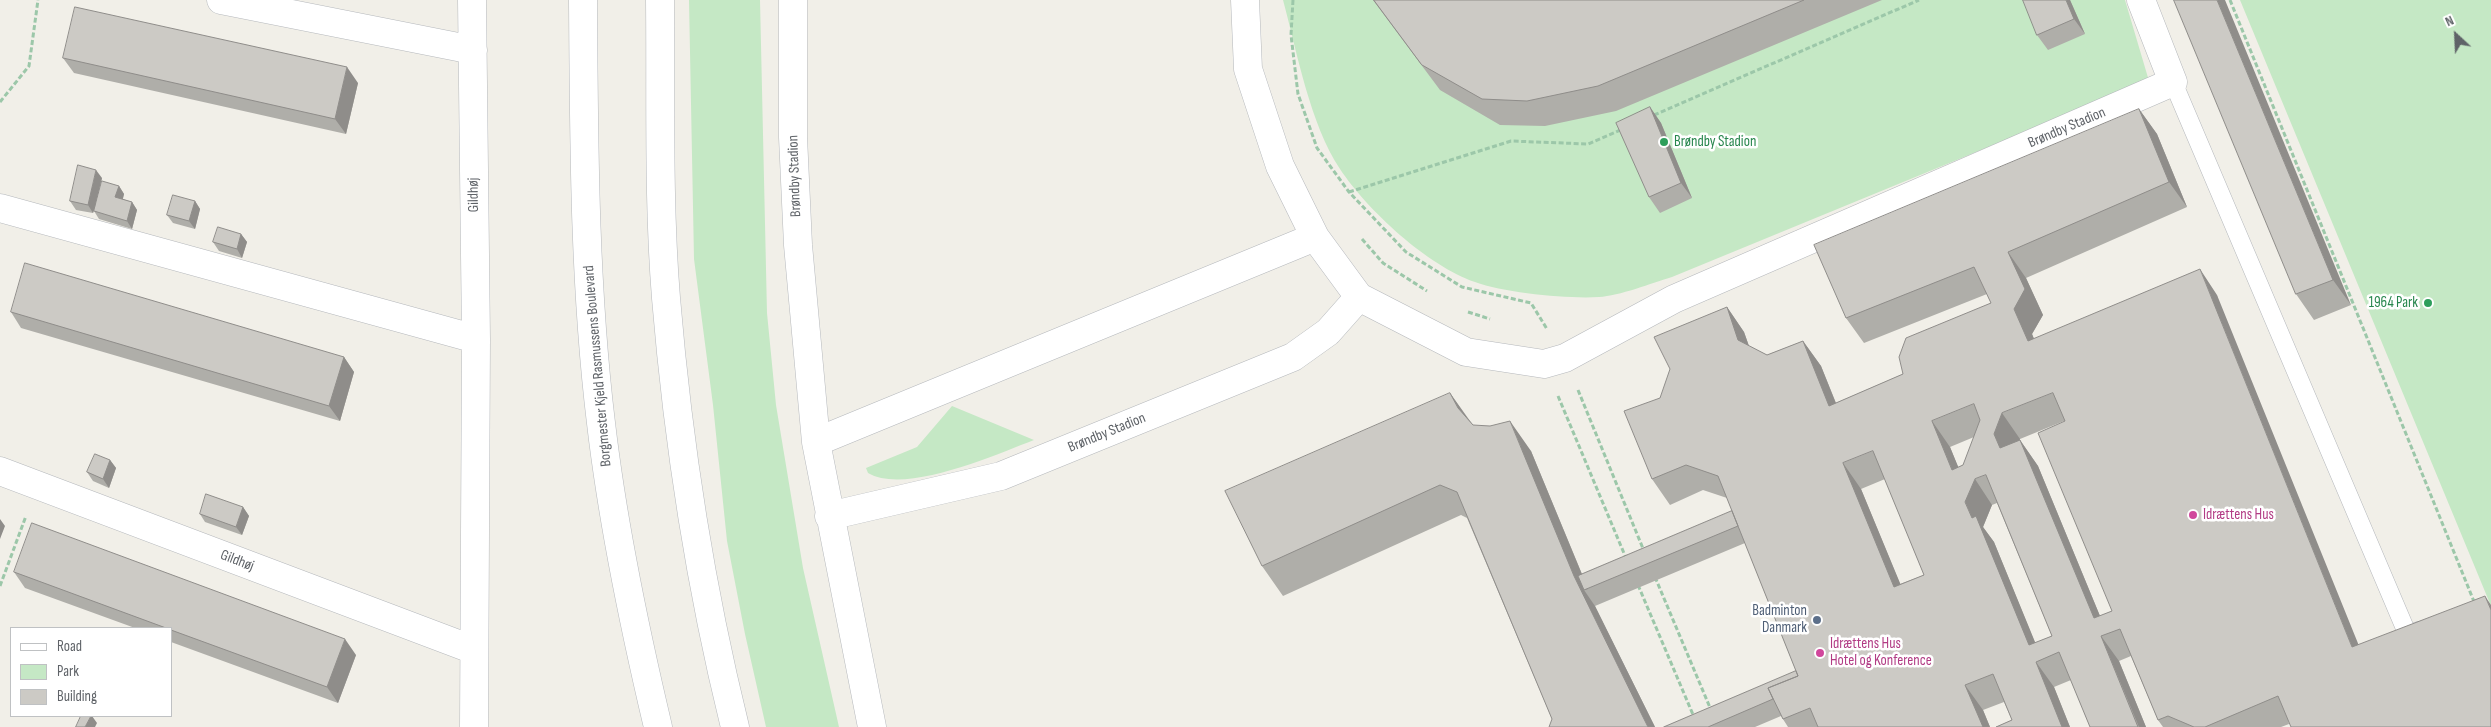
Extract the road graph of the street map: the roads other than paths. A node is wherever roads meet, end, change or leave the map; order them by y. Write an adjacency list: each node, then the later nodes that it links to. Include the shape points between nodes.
1 (221, 0): 8 (street)
2 (472, 0): 8 (street, Gildhøj)
3 (582, 0): 20 (street, Borgmester Kjeld Rasmussens Boulevard, via 589,285 601,422 620,554)
4 (660, 0): 21 (street, via 666,297 693,529)
5 (793, 0): 14 (street, Brøndby Stadion, via 793,137 798,245)
6 (1245, 0): 11 (street, Brøndby Stadion, via 1248,69 1280,166)
7 (2141, 0): 9 (street)
8 (473, 50): 13 (street, Gildhøj)
9 (2173, 82): 12 (street, Brøndby Stadion, via 1674,299 1564,358 1544,364 1466,352); 17 (lane, via 2407,633)
10 (0, 208): 13 (street)
11 (1315, 237): 12 (street, Brøndby Stadion); 14 (street)
12 (1359, 297): 16 (street, Brøndby Stadion, via 1328,332 1293,357 1001,476)
13 (476, 339): 18 (street, Gildhøj)
14 (816, 442): 16 (street, Brøndby Stadion)
15 (0, 472): 18 (street, Gildhøj)
16 (829, 516): 22 (street, Brøndby Stadion)
17 (2482, 621)
18 (474, 650): 19 (street, Gildhøj)
19 (474, 727)
20 (658, 727)
21 (734, 727)
22 (872, 727)

